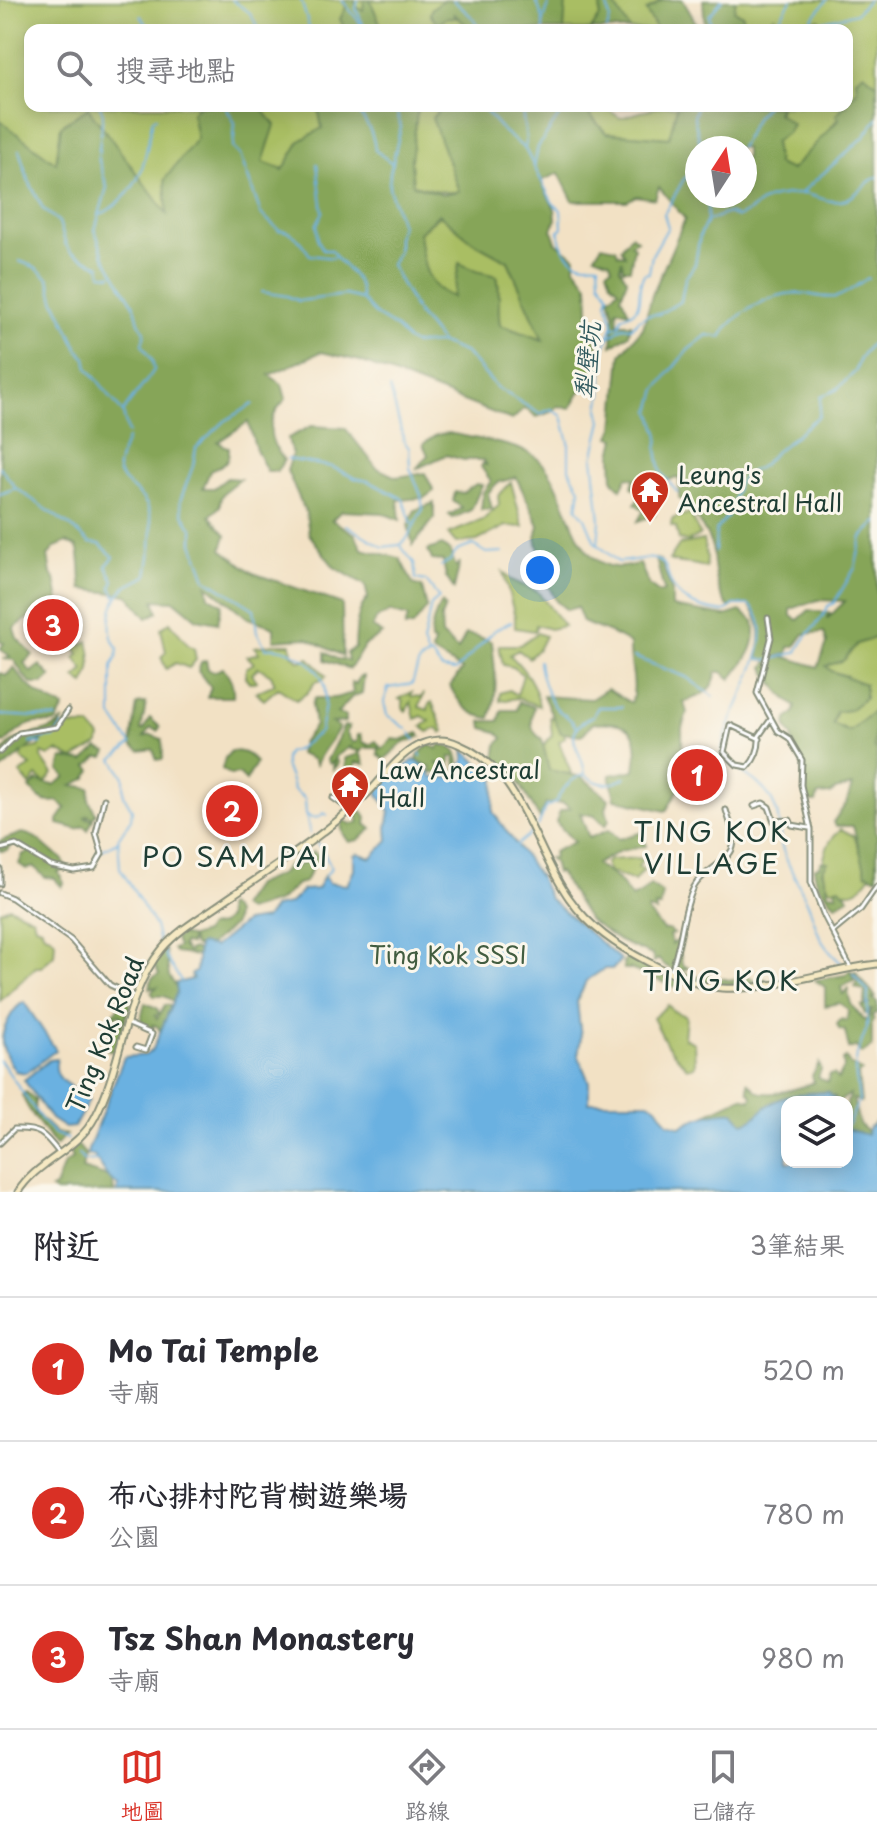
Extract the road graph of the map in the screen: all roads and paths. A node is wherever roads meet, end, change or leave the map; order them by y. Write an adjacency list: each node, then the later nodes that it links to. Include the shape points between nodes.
1 (768, 618): 3 (street, via 771,638 757,693)
2 (68, 710): 5 (street, via 57,727 19,733)
3 (771, 719): 4 (street); 11 (street, via 802,760 801,785)
4 (760, 739): 4 (street, via 730,725 724,752 737,765 748,767)
5 (0, 752)
6 (333, 798): 10 (street)
7 (104, 799): 12 (street, via 96,833 102,850 94,868 74,871 47,865 16,845)
8 (754, 806): 11 (street, via 769,807 774,821 790,820)
9 (726, 810): 19 (street, via 733,848 695,885)
10 (351, 813): 19 (main road, Ting Kok Road, via 416,747 437,740 461,745 487,763 515,796 579,912 617,945); 20 (main road, Ting Kok Road, via 173,938 145,974)
11 (811, 829): 16 (street, via 811,882)
12 (0, 849)
13 (0, 869): 15 (street)
14 (877, 886): 16 (street, via 861,909)
15 (0, 890): 20 (street, via 71,940 110,985)
16 (833, 933): 18 (street)
17 (877, 964): 18 (main road, Ting Kok Road)
18 (851, 968): 19 (main road, Ting Kok Road, via 743,988 702,985)
19 (670, 973)
20 (136, 997): 21 (main road, Ting Kok Road)
21 (129, 1024): 22 (street, via 152,1034 146,1050); 24 (main road, Ting Kok Road, via 96,1116)
22 (136, 1047)
23 (0, 1143): 24 (street, via 14,1129 37,1130)
24 (59, 1153): 25 (main road, Ting Kok Road)
25 (18, 1192)

